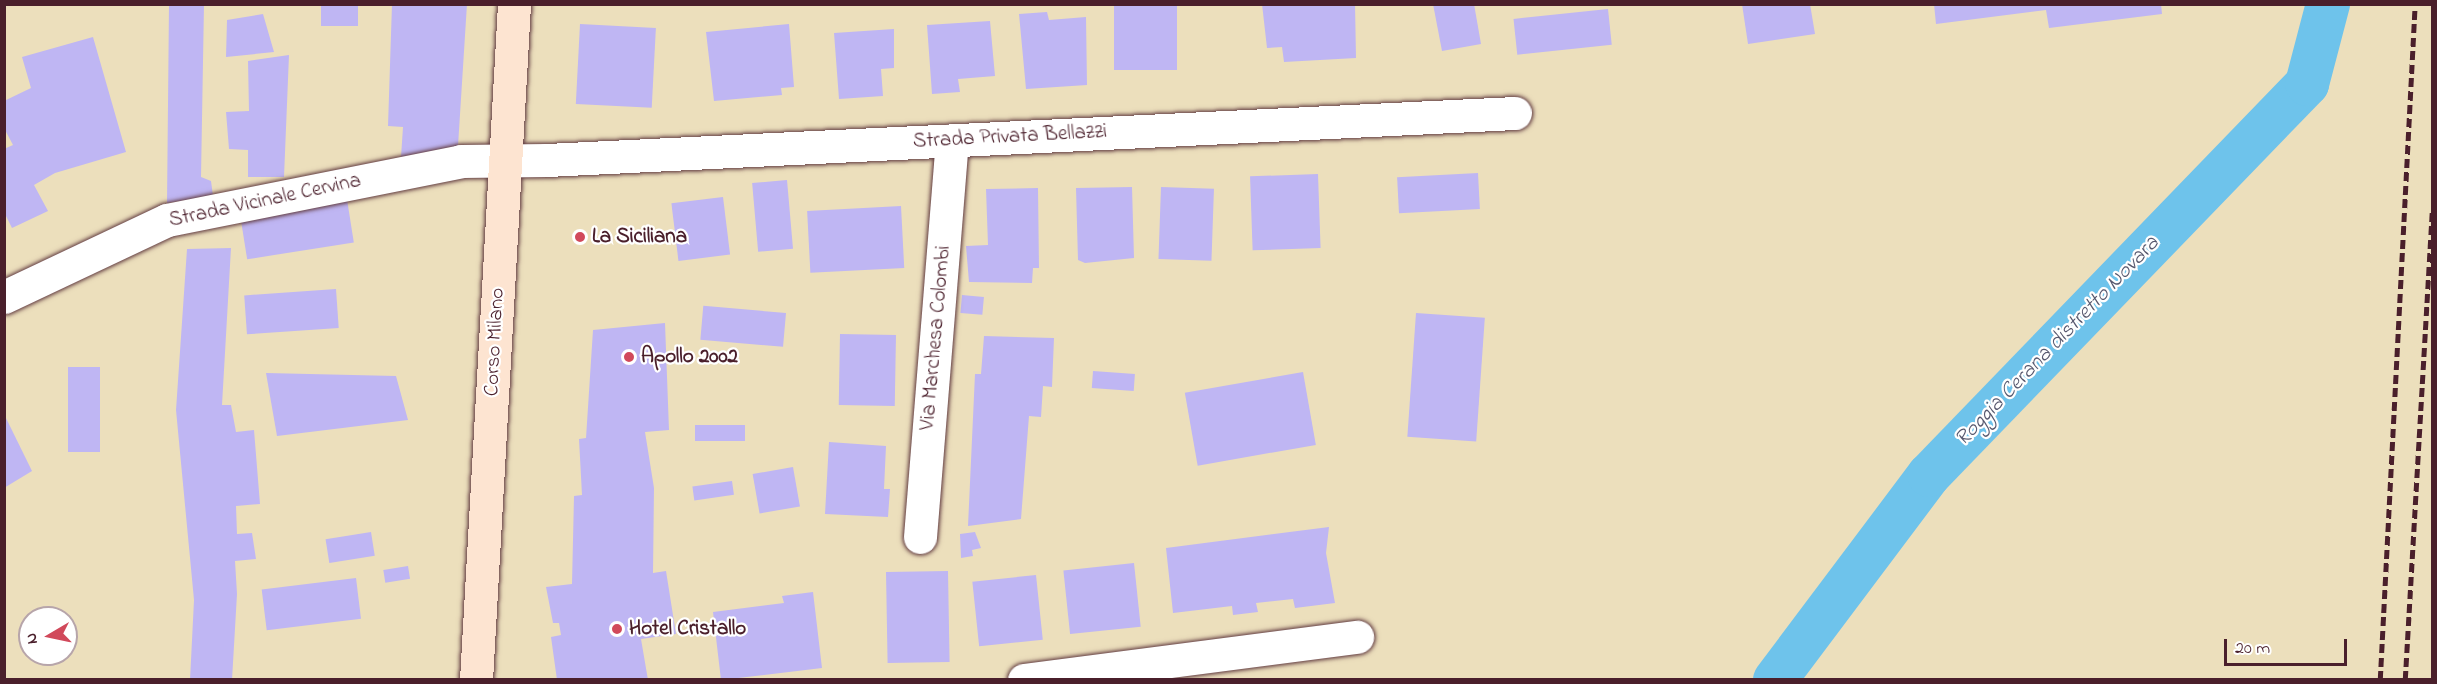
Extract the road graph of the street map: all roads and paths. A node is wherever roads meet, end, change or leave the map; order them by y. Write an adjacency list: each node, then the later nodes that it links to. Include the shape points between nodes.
1 (514, 4): 4 (main road, Corso Milano)
2 (1515, 112): 3 (street, Strada Privata Bellazzi)
3 (952, 140): 4 (street, Strada Privata Bellazzi); 6 (street, Via Marchesa Colombi)
4 (505, 161): 5 (street, Strada Vicinale Cervina, via 461,161 167,220); 8 (main road, Corso Milano)
5 (4, 297)
6 (920, 537)
7 (1357, 637): 9 (street)
8 (476, 680)
9 (1024, 680)

